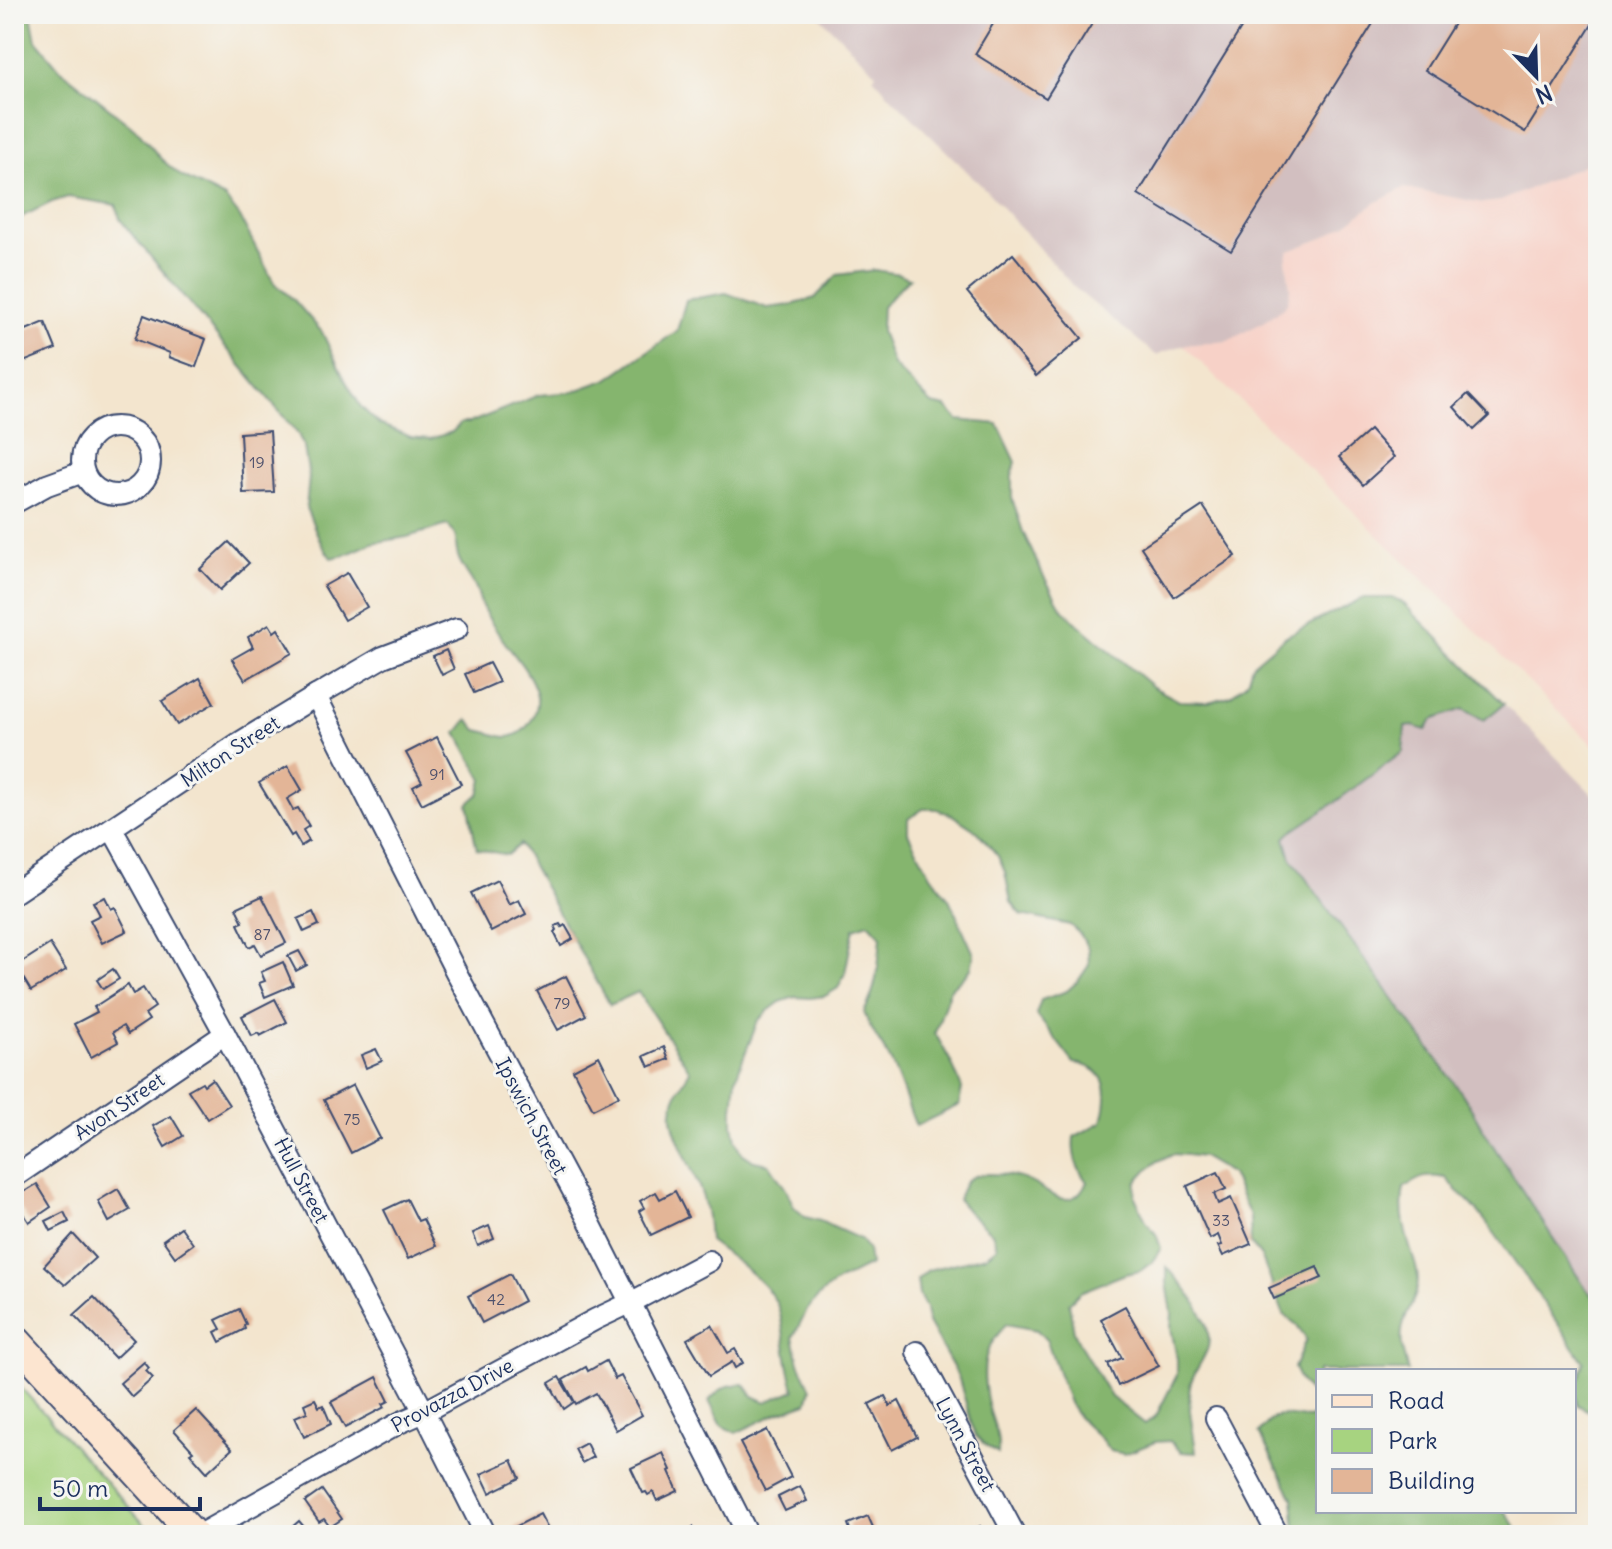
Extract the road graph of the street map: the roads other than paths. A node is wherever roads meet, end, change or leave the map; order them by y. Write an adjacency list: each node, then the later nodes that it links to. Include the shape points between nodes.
1 (83, 472): 2 (street)
2 (14, 503)
3 (457, 629): 4 (street, Milton Street, via 383,657)
4 (316, 696): 5 (street, Milton Street); 10 (street, Ipswich Street)
5 (112, 829): 6 (street, Milton Street); 7 (street, Hull Street)
6 (14, 893)
7 (225, 1034): 8 (street, Avon Street); 13 (street, Hull Street)
8 (14, 1177)
9 (709, 1261): 10 (street, Provazza Drive)
10 (630, 1303): 13 (street, Provazza Drive); 17 (street, Ipswich Street)
11 (14, 1338): 15 (main road)
12 (917, 1352): 18 (street, Lynn Street)
13 (424, 1412): 15 (street, Provazza Drive); 16 (street, Hull Street)
14 (1216, 1418): 19 (street)
15 (196, 1535)
16 (486, 1535)
17 (748, 1535)
18 (1015, 1535)
19 (1278, 1535)

